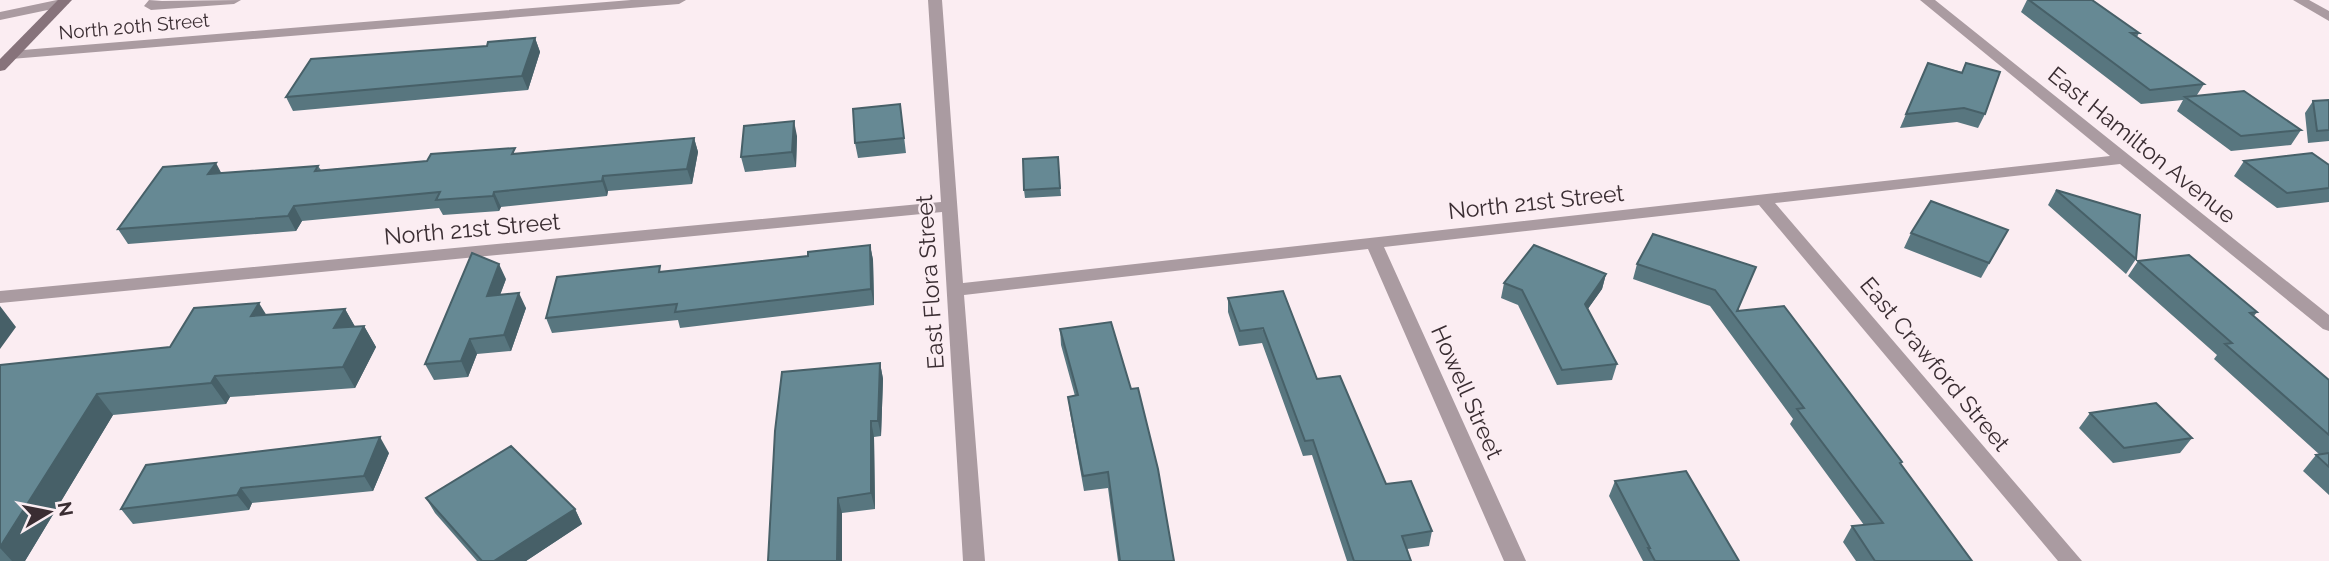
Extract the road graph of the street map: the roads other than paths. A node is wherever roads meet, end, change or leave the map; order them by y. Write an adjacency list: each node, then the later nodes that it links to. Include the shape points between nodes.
1 (156, 0): 2 (street, via 151,6)
2 (234, 0)
3 (679, 0): 10 (street, North 20th Street)
4 (935, 0): 14 (street, East Flora Street)
5 (1927, 0): 12 (street, East Hamilton Avenue)
6 (2300, 0): 9 (street)
7 (63, 1): 8 (street); 10 (street)
8 (0, 16)
9 (2329, 17)
10 (11, 55): 11 (street)
11 (0, 66)
12 (2122, 159): 13 (street, North 21st Street); 18 (street, East Hamilton Avenue)
13 (1763, 199): 15 (street, North 21st Street); 21 (street, East Crawford Street)
14 (949, 206): 16 (street, East Flora Street); 17 (street, North 21st Street)
15 (1374, 243): 16 (street, North 21st Street); 20 (street, Howell Street)
16 (954, 290): 19 (street, East Flora Street)
17 (0, 297)
18 (2329, 325)
19 (974, 561)
20 (1515, 561)
21 (2071, 561)

